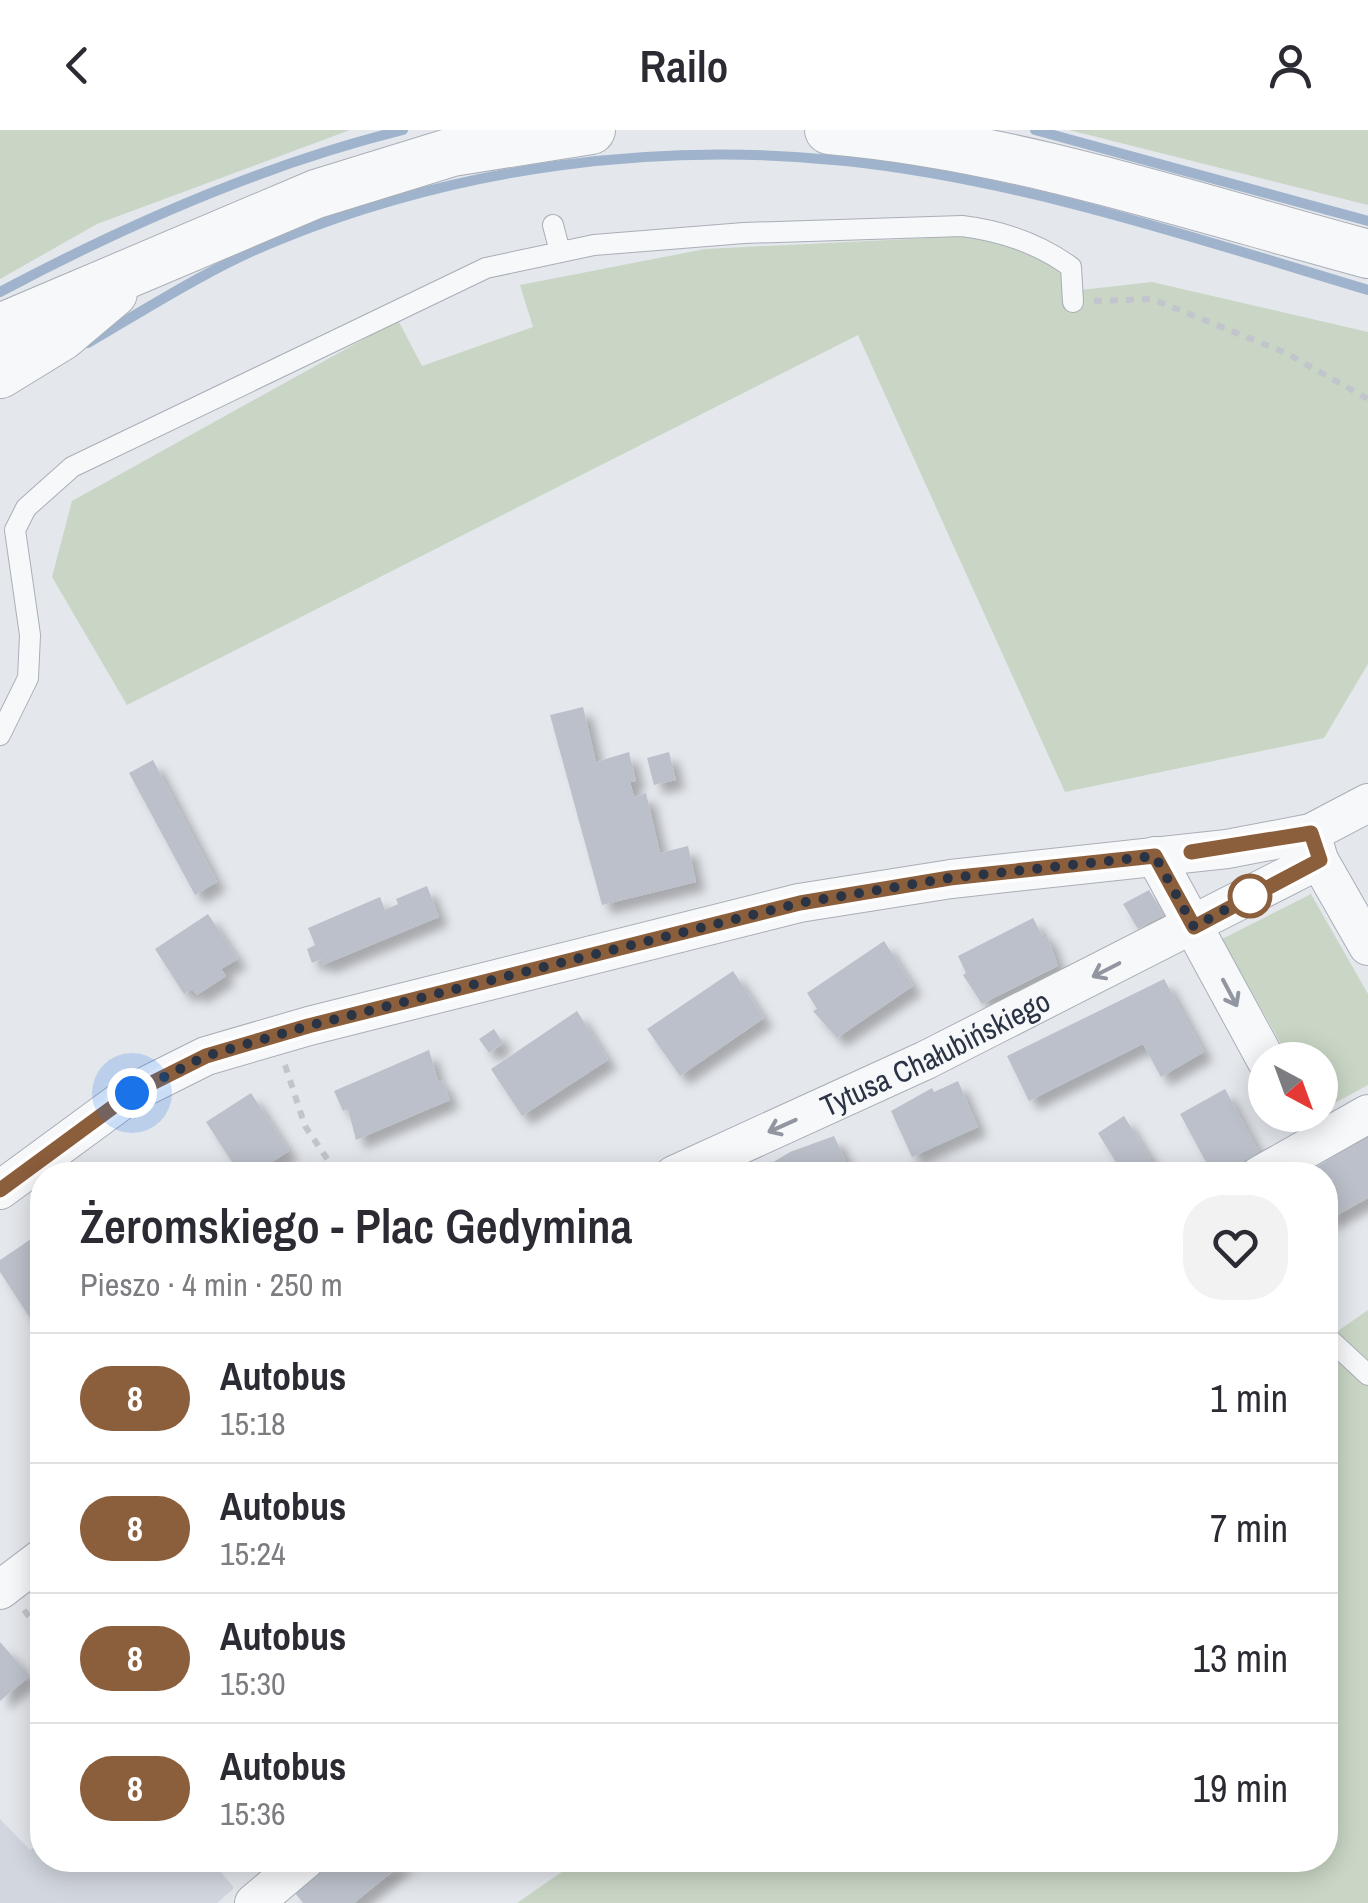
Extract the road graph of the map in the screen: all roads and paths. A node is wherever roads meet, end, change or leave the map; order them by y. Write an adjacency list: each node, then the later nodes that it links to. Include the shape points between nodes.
1 (591, 130): 6 (street, via 452,152 316,194)
2 (829, 130): 5 (street, via 914,138 1058,170)
3 (554, 225): 4 (lane)
4 (560, 252): 7 (lane, via 744,234 962,226 995,230 1048,251 1070,267); 11 (lane, via 486,268 72,467 26,508 15,530 30,636 28,678)
5 (1368, 254)
6 (148, 267): 8 (street); 9 (street, via 62,336)
7 (1072, 302): 10 (path, via 1152,299 1286,352)
8 (0, 328)
9 (0, 374)
10 (1368, 399)
11 (0, 735)
12 (1368, 804): 13 (street, Tytusa Chałubińskiego)
13 (1315, 846): 14 (street); 15 (street, Tytusa Chałubińskiego); 16 (street)
14 (1155, 856): 15 (street); 22 (street, via 950,878 800,903 308,1026 206,1056 132,1093)
15 (1194, 927): 17 (street, one-way to 17); 24 (street, Tytusa Chałubińskiego, one-way to 24)
16 (1368, 946)
17 (1256, 1042)
18 (267, 1063): 23 (path, via 283,1059 305,1126)
19 (1368, 1114): 20 (street)
20 (1338, 1121)
21 (1301, 1132): 25 (street)
22 (38, 1162)
23 (329, 1162)
24 (702, 1162)
25 (1272, 1162)
26 (30, 1168): 27 (street)
27 (0, 1190)
28 (1338, 1347): 29 (lane)
29 (1368, 1374)
30 (30, 1567): 31 (street)
31 (0, 1590)
32 (291, 1872): 33 (street)
33 (254, 1903)

